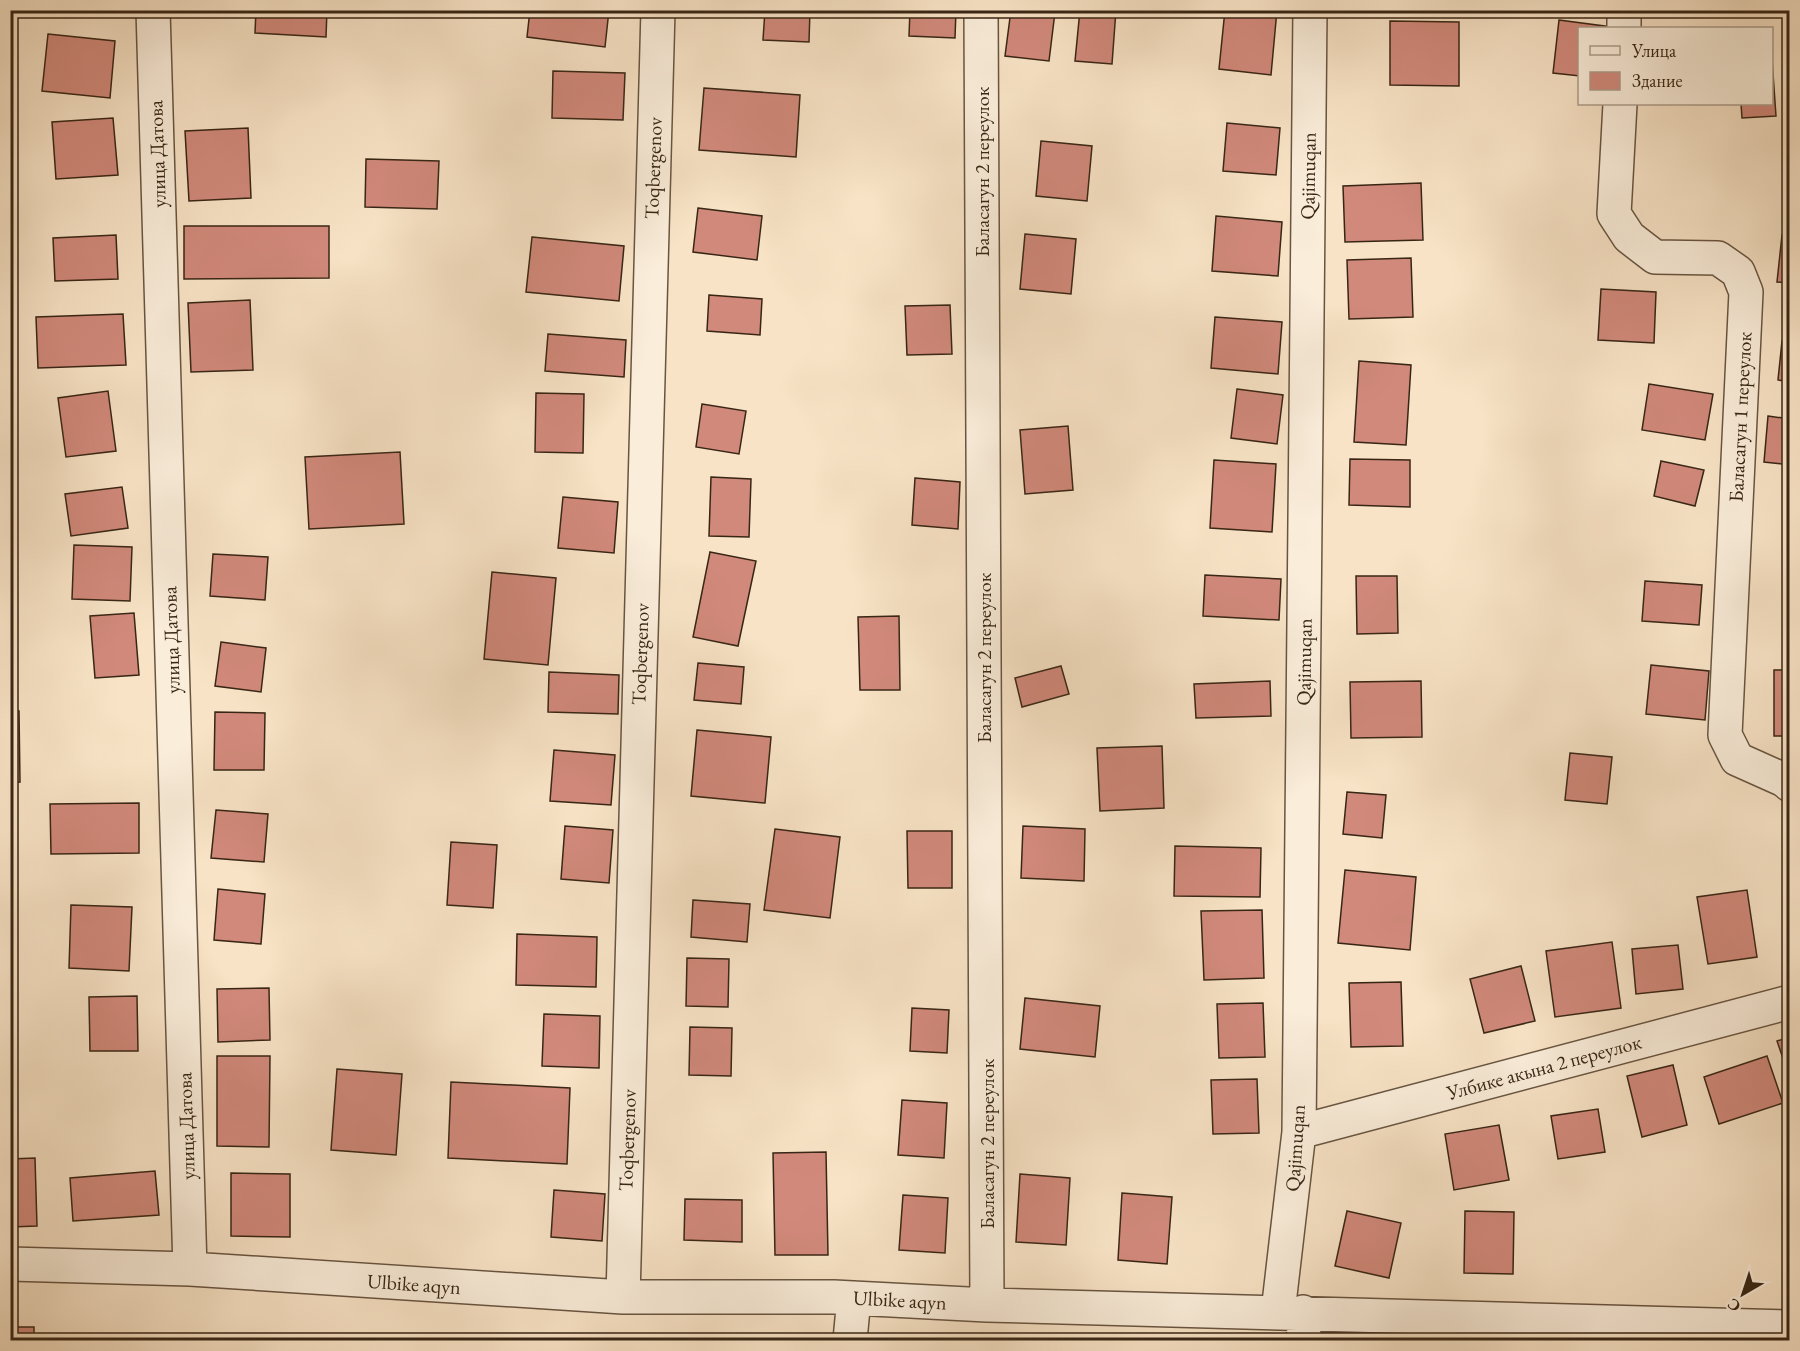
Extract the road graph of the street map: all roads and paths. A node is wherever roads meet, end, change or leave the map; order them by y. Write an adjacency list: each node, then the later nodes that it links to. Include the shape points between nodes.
1 (153, 10): 12 (street, улица Датова)
2 (658, 10): 13 (street, Toqbergenov)
3 (981, 10): 15 (street, Баласагун 2 переулок)
4 (1310, 10): 10 (street, Qajimuqan)
5 (1624, 10): 6 (street)
6 (1624, 27)
7 (1620, 105): 8 (street, Баласагун 1 переулок, via 1614,214 1629,237 1655,257 1718,258 1738,272 1746,292 1725,735 1737,759)
8 (1790, 785)
9 (1790, 1002): 10 (street, Улбике акына 2 переулок)
10 (1299, 1132): 16 (street, Qajimuqan)
11 (10, 1264): 12 (street, Ulbike aqyn)
12 (190, 1269): 13 (street, Ulbike aqyn)
13 (623, 1297): 14 (street, Ulbike aqyn)
14 (854, 1298): 15 (street, Ulbike aqyn); 18 (street)
15 (987, 1305): 16 (street, Ulbike aqyn)
16 (1295, 1322): 17 (street, Ulbike aqyn)
17 (1790, 1327)
18 (850, 1341)

